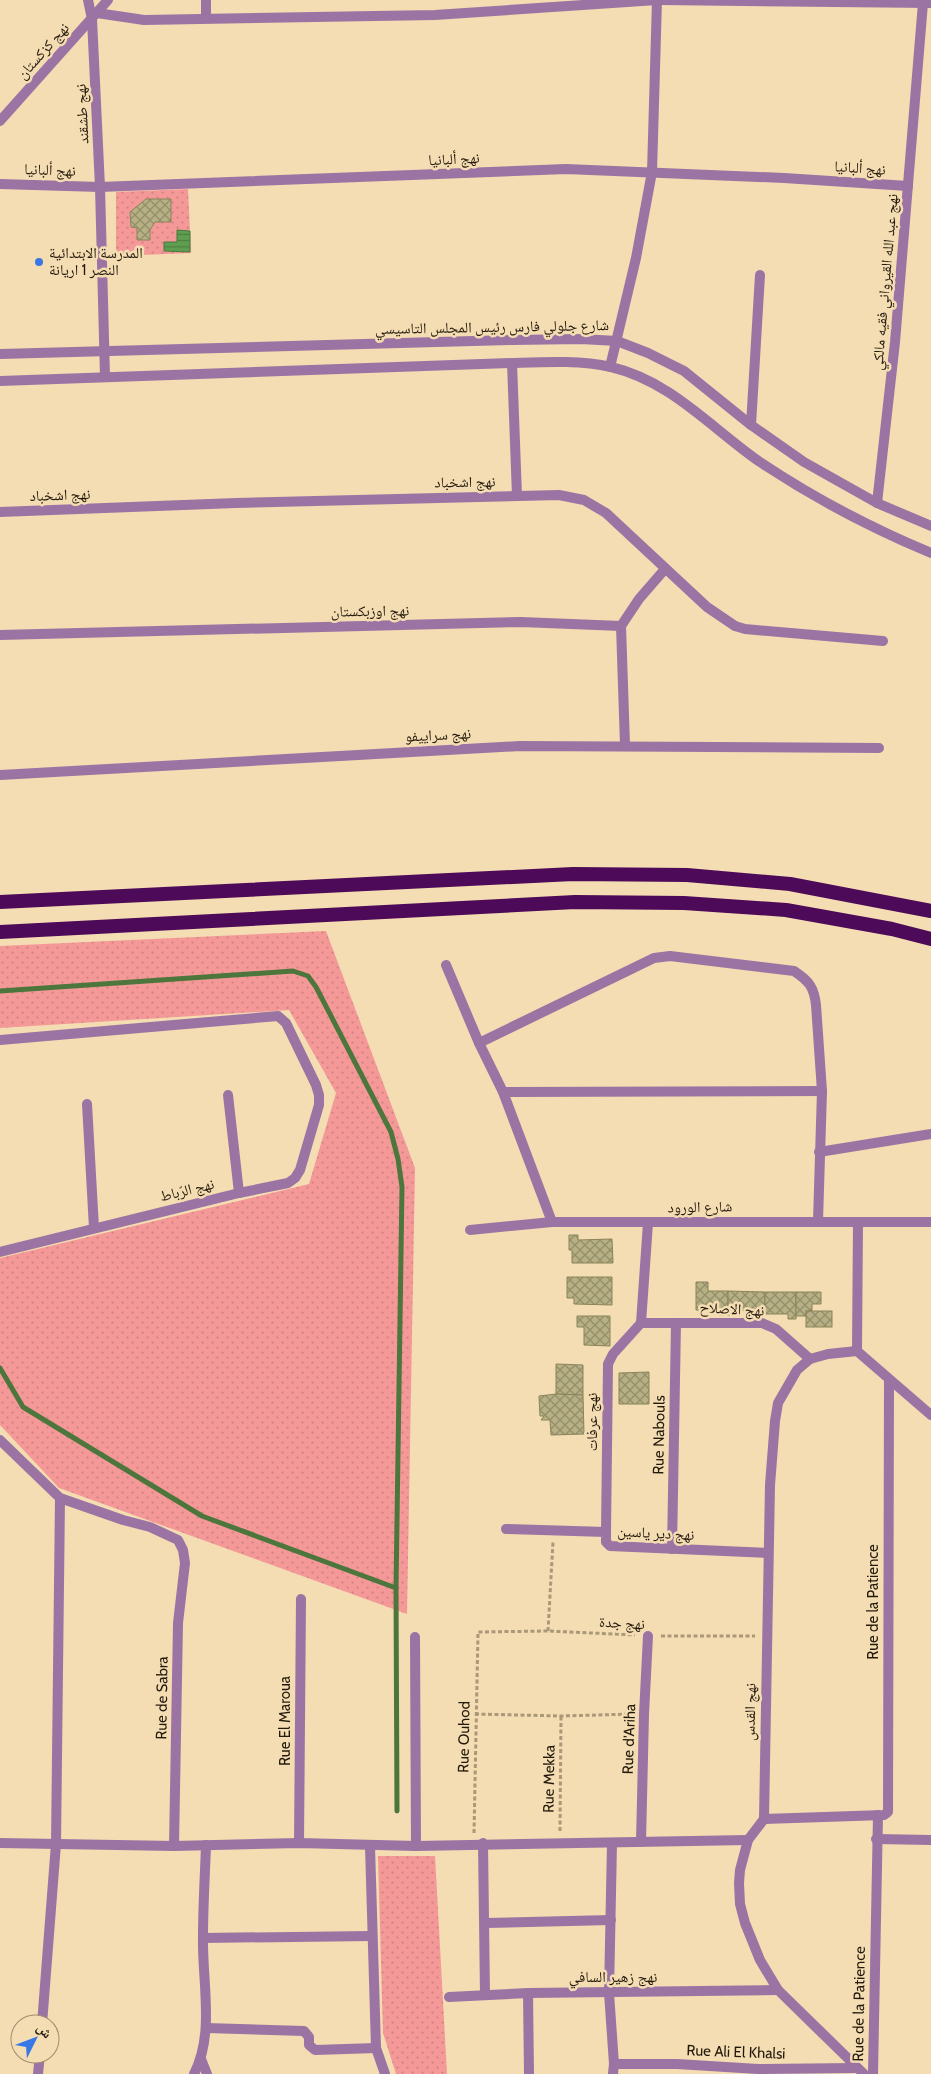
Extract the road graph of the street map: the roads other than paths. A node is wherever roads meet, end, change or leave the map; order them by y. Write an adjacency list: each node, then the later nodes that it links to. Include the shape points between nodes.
1 (88, 0): 7 (street, نهج طشقند)
2 (108, 0): 7 (street, نهج كزكستان)
3 (206, 0): 8 (street)
4 (658, 0): 5 (street); 8 (street, via 435,15); 10 (street)
5 (886, 2): 6 (street)
6 (927, 3): 12 (street, نهج عبد الله القيرواني فقيه مالكي)
7 (94, 16): 8 (street, via 144,20); 9 (street, نهج كزكستان); 13 (street, نهج طشقند)
8 (206, 18)
9 (0, 122)
10 (652, 172): 12 (street, نهج ألبانيا); 13 (street, نهج ألبانيا, via 566,169); 15 (street)
11 (0, 184): 13 (street, نهج ألبانيا)
12 (908, 186): 24 (street, نهج عبد الله القيرواني فقيه مالكي)
13 (100, 187): 16 (street, نهج طشقند)
14 (760, 275): 22 (street)
15 (617, 341): 16 (street, شارع جلولي فارس رئيس المجلس التاسيسي, via 581,338); 19 (street); 22 (street, شارع جلولي فارس رئيس المجلس التاسيسي, via 684,371)
16 (104, 352): 17 (street, شارع جلولي فارس رئيس المجلس التاسيسي); 20 (street, نهج طشقند)
17 (0, 354)
18 (512, 363): 19 (street, via 576,363); 20 (street); 23 (street)
19 (610, 367): 27 (street, via 670,392 735,443 795,484 880,531)
20 (105, 376): 21 (street)
21 (0, 381)
22 (751, 425): 24 (street, شارع جلولي فارس رئيس المجلس التاسيسي, via 804,462)
23 (517, 496): 25 (street, نهج اشخباد); 28 (street, نهج اشخباد, via 559,495 584,500 606,513)
24 (877, 503): 26 (street, شارع جلولي فارس رئيس المجلس التاسيسي)
25 (0, 512)
26 (931, 526)
27 (931, 553)
28 (665, 569): 29 (street); 31 (street, نهج اشخباد, via 707,607 735,626)
29 (621, 626): 30 (street, نهج اوزبكستان, via 521,622); 32 (street)
30 (0, 635)
31 (883, 641)
32 (625, 745): 33 (street, نهج سراييفو); 34 (street, نهج سراييفو, via 520,746)
33 (879, 748)
34 (0, 774)
35 (0, 902): 36 (highway, via 573,874 687,875 790,884)
36 (931, 911)
37 (0, 932): 38 (highway, via 575,902 684,903 786,910)
38 (931, 939)
39 (446, 966): 41 (street)
40 (0, 1040): 48 (street, نهج الرّباط, via 278,1016 286,1023 316,1085 319,1105 295,1178 288,1183)
41 (479, 1042): 42 (street, via 654,958 670,956 794,971 806,978 815,991); 43 (street)
42 (822, 1091): 43 (street); 47 (street)
43 (503, 1092): 50 (street)
44 (228, 1095): 48 (street)
45 (87, 1104): 54 (street)
46 (931, 1134): 47 (street)
47 (819, 1152): 49 (street)
48 (239, 1193): 54 (street, نهج الرّباط)
49 (818, 1221): 51 (street, شارع الورود); 53 (street, شارع الورود)
50 (552, 1222): 53 (street, شارع الورود); 55 (street, شارع الورود)
51 (858, 1222): 52 (street, شارع الورود); 59 (street)
52 (931, 1222)
53 (648, 1223): 58 (street)
54 (94, 1228): 56 (street, نهج الرّباط)
55 (470, 1230)
56 (0, 1252)
57 (676, 1322): 58 (street, نهج الاصلاح); 60 (street, نهج الاصلاح, via 762,1323 776,1329); 67 (street, Rue Nabouls)
58 (641, 1323): 66 (street, نهج عرفات, via 612,1354 608,1364)
59 (857, 1351): 60 (street); 61 (street)
60 (810, 1358): 68 (street, نهج القدس, via 797,1370 778,1404 770,1485)
61 (889, 1380): 62 (street); 72 (street, Rue de la Patience, via 888,1810 886,1814)
62 (931, 1415)
63 (0, 1440): 64 (street)
64 (60, 1498): 81 (street); 84 (street, Rue de Sabra, via 150,1526 178,1540 183,1550 185,1563 178,1623)
65 (506, 1529): 66 (street, نهج دير ياسين)
66 (606, 1532): 67 (street, نهج دير ياسين, via 606,1542 610,1546)
67 (672, 1549): 68 (street, نهج دير ياسين)
68 (768, 1553): 73 (street, نهج القدس)
69 (300, 1599): 79 (street, Rue El Maroua)
70 (415, 1636): 86 (street)
71 (648, 1636): 77 (street, Rue d'Ariha)
72 (878, 1815): 73 (street); 74 (street, Rue de la Patience)
73 (764, 1819): 75 (street)
74 (876, 1839): 76 (street); 108 (street, Rue de la Patience)
75 (748, 1840): 77 (street); 91 (street, via 740,1870 740,1904 760,1960)
76 (931, 1840)
77 (641, 1842): 80 (street)
78 (0, 1843): 81 (street)
79 (299, 1843): 82 (street); 85 (street)
80 (612, 1843): 83 (street); 87 (street)
81 (56, 1844): 84 (street); 96 (street)
82 (206, 1844): 84 (street); 90 (street)
83 (478, 1844): 86 (street); 88 (street)
84 (174, 1846)
85 (370, 1846): 86 (street); 89 (street)
86 (416, 1846)
87 (611, 1920): 88 (street); 93 (street)
88 (485, 1923): 94 (street)
89 (372, 1936): 90 (street); 98 (street)
90 (202, 1938): 97 (street)
91 (778, 1990): 93 (street, نهج زهير السافي); 102 (street)
92 (528, 1993): 93 (street, نهج زهير السافي); 94 (street, نهج زهير السافي); 107 (street)
93 (609, 1993): 100 (street)
94 (485, 1995): 95 (street, نهج زهير السافي)
95 (449, 1997)
96 (43, 2014)
97 (206, 2028): 98 (street, via 304,2031 309,2037 309,2045 315,2050); 99 (street)
98 (376, 2048): 106 (street)
99 (202, 2060): 104 (street); 105 (street)
100 (614, 2069): 101 (street, Rue Ali El Khalsi)
101 (677, 2069): 103 (street, Rue Ali El Khalsi)
102 (860, 2071): 103 (street, Rue Ali El Khalsi)
103 (758, 2072)
104 (194, 2074)
105 (207, 2074)
106 (385, 2074)
107 (529, 2074)
108 (872, 2074)

